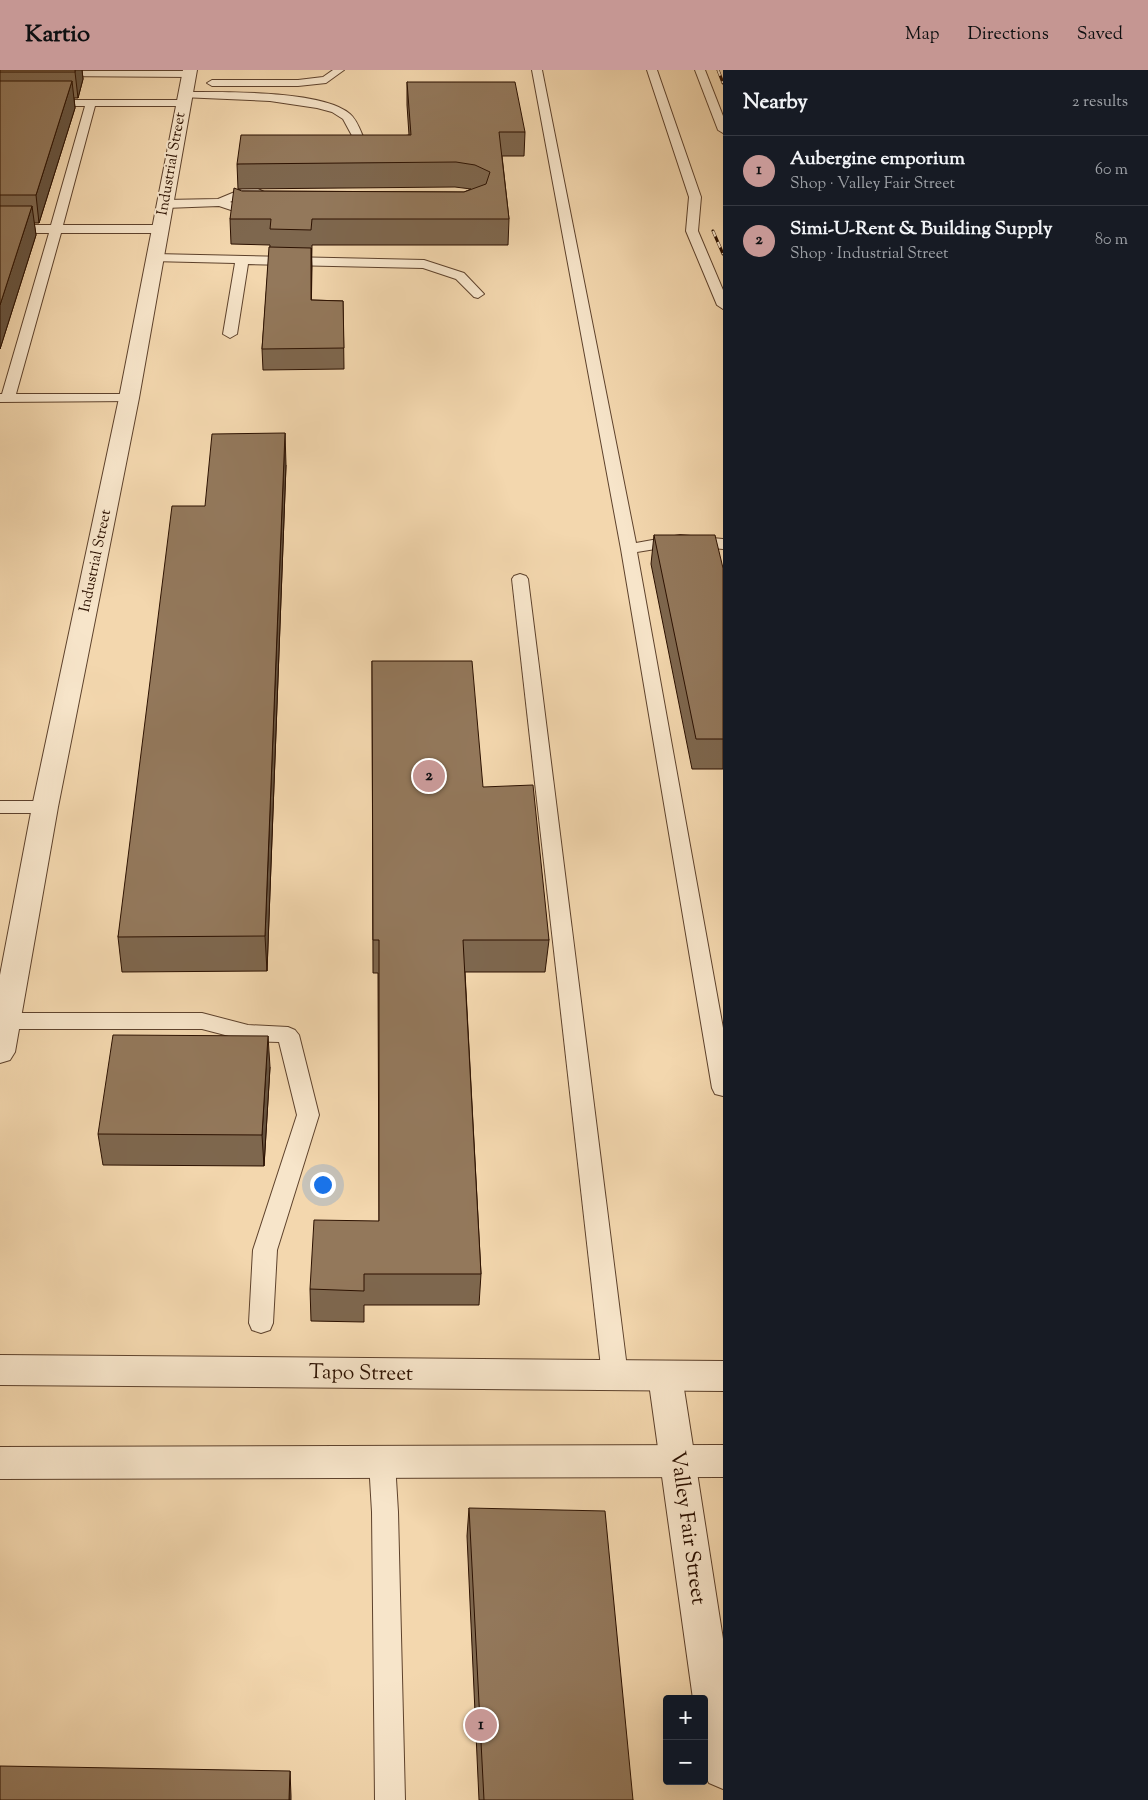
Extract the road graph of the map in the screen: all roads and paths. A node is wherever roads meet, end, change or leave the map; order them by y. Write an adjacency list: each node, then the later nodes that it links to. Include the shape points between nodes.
1 (339, 70): 6 (lane, via 326,80)
2 (537, 70): 26 (lane)
3 (652, 70): 21 (lane, via 695,197 692,231)
4 (700, 70): 9 (lane)
5 (50, 74): 6 (lane)
6 (191, 84): 8 (lane); 10 (lane, via 324,106 347,116); 13 (street, Industrial Street)
7 (0, 103): 8 (lane)
8 (91, 103): 16 (lane)
9 (723, 130)
10 (360, 141)
11 (272, 192): 12 (lane, via 242,192)
12 (220, 202): 13 (lane); 14 (lane, via 243,210)
13 (165, 204): 17 (street, Industrial Street)
14 (273, 210)
15 (0, 229): 16 (lane)
16 (56, 229): 17 (lane); 23 (lane)
17 (160, 229): 18 (street, Industrial Street)
18 (155, 258): 19 (lane); 24 (street, Industrial Street)
19 (242, 260): 20 (lane, via 424,264 460,276); 22 (lane)
20 (478, 294)
21 (723, 305)
22 (230, 334)
23 (4, 398): 24 (lane)
24 (129, 398): 29 (street, Industrial Street)
25 (723, 544): 26 (lane, via 680,540)
26 (629, 549): 32 (lane)
27 (520, 579): 35 (lane)
28 (0, 807): 29 (lane)
29 (46, 807): 30 (street, Industrial Street)
30 (6, 1021): 31 (street, Industrial Street); 33 (lane, via 202,1021 248,1033 288,1035 308,1115 265,1250)
31 (0, 1052)
32 (723, 1088)
33 (261, 1323)
34 (0, 1370): 35 (street, Tapo Street)
35 (615, 1376): 36 (street, Tapo Street)
36 (665, 1376): 37 (street, Tapo Street); 38 (street, Valley Fair Street)
37 (723, 1376)
38 (678, 1461): 39 (street); 40 (street); 42 (street, Valley Fair Street)
39 (723, 1461)
40 (382, 1462): 41 (street); 44 (lane)
41 (0, 1463)
42 (711, 1613): 43 (street, Valley Fair Street)
43 (723, 1769)
44 (390, 1800)

